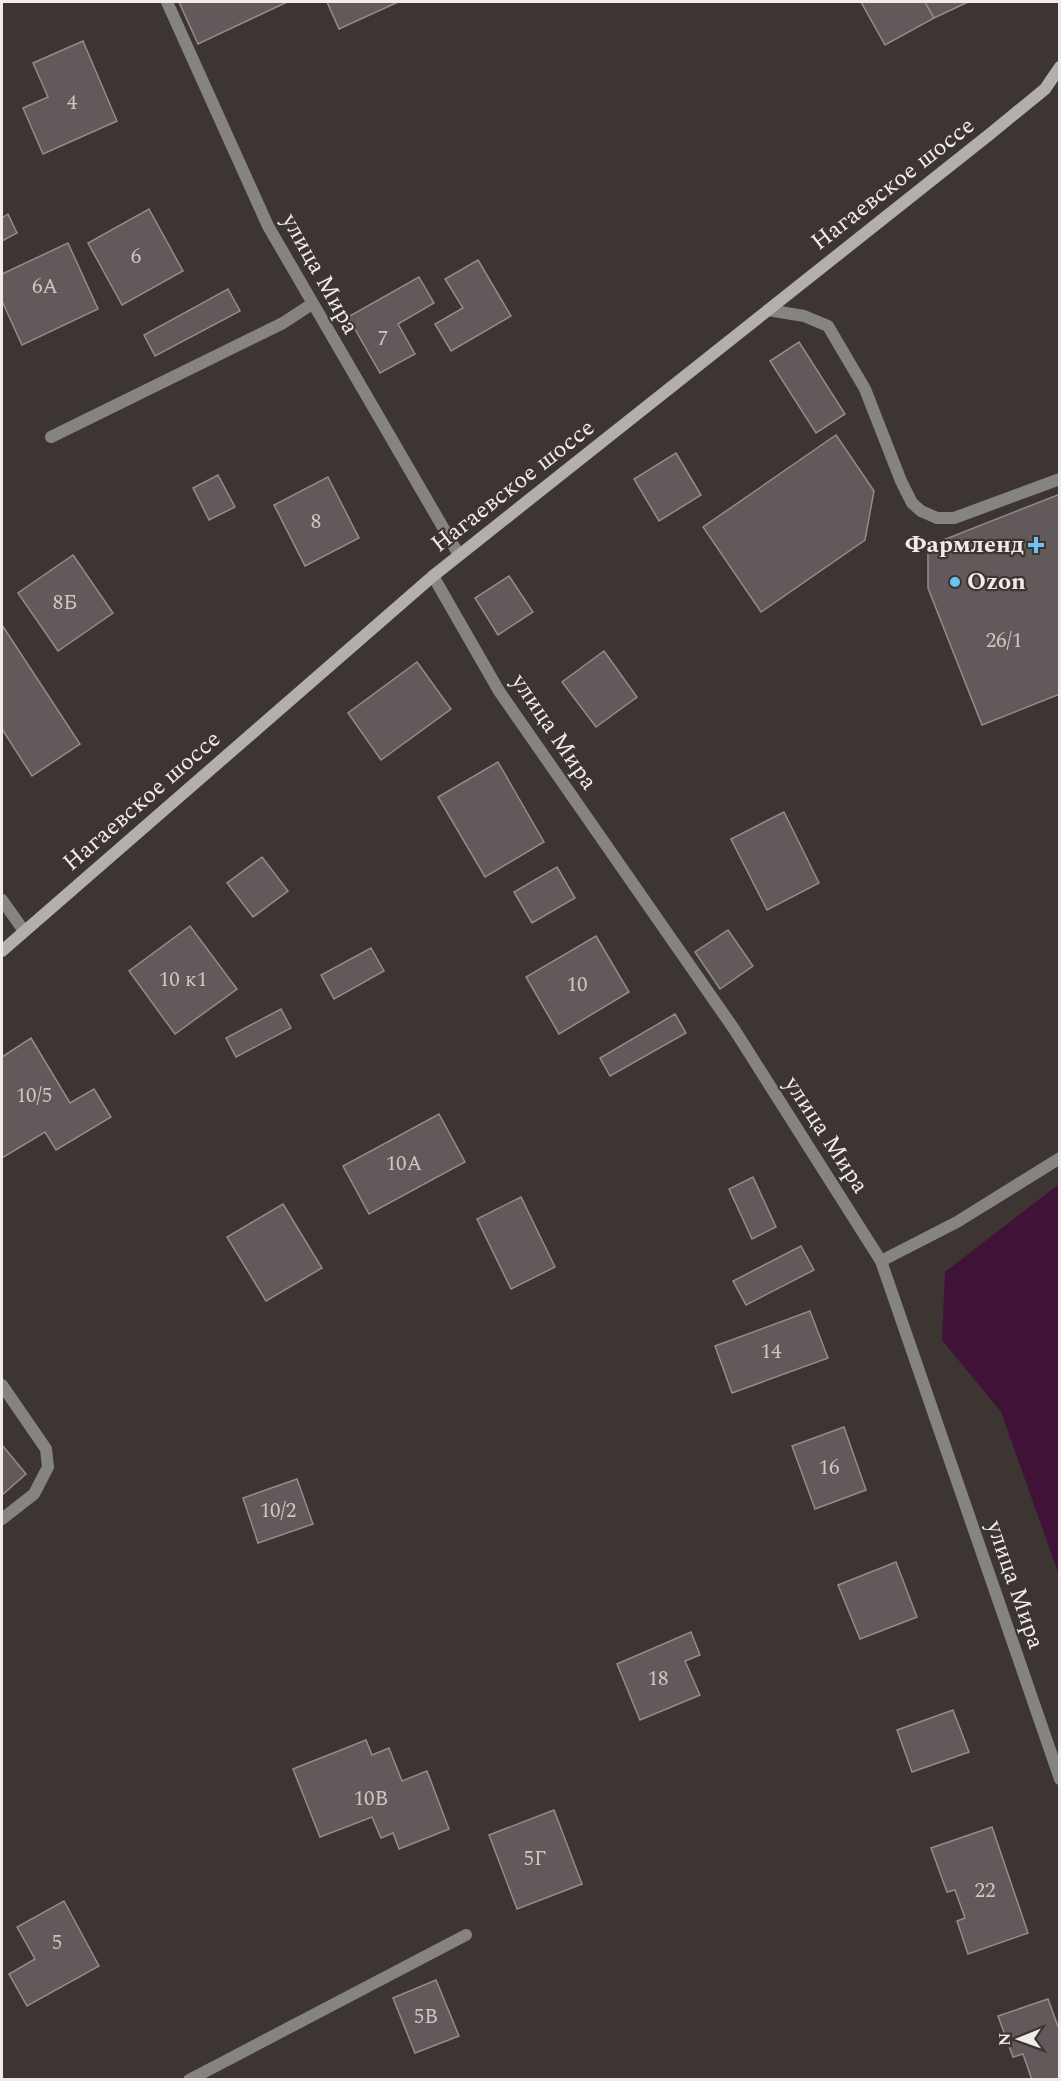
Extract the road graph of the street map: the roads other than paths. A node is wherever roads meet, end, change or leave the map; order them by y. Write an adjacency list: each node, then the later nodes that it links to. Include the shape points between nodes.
1 (167, 2): 3 (street, улица Мира, via 268,226)
2 (1059, 67): 4 (street, Нагаевское шоссе, via 1045,89)
3 (312, 304): 5 (street, via 283,323); 7 (street, улица Мира)
4 (768, 310): 6 (street, via 804,316 828,326 865,389 912,504 921,511 937,518 954,518); 7 (street, Нагаевское шоссе)
5 (51, 437)
6 (1059, 478)
7 (459, 555): 8 (street, Нагаевское шоссе)
8 (433, 576): 10 (street, Нагаевское шоссе); 13 (street, улица Мира, via 499,691 734,1029)
9 (2, 900): 10 (street)
10 (24, 931): 11 (street, Нагаевское шоссе)
11 (2, 951)
12 (1059, 1158): 13 (street, via 957,1222)
13 (881, 1261): 16 (street, улица Мира)
14 (2, 1385): 15 (street, via 46,1449 48,1467 34,1494)
15 (2, 1519)
16 (1059, 1779)
17 (466, 1935): 18 (street)
18 (189, 2079)

